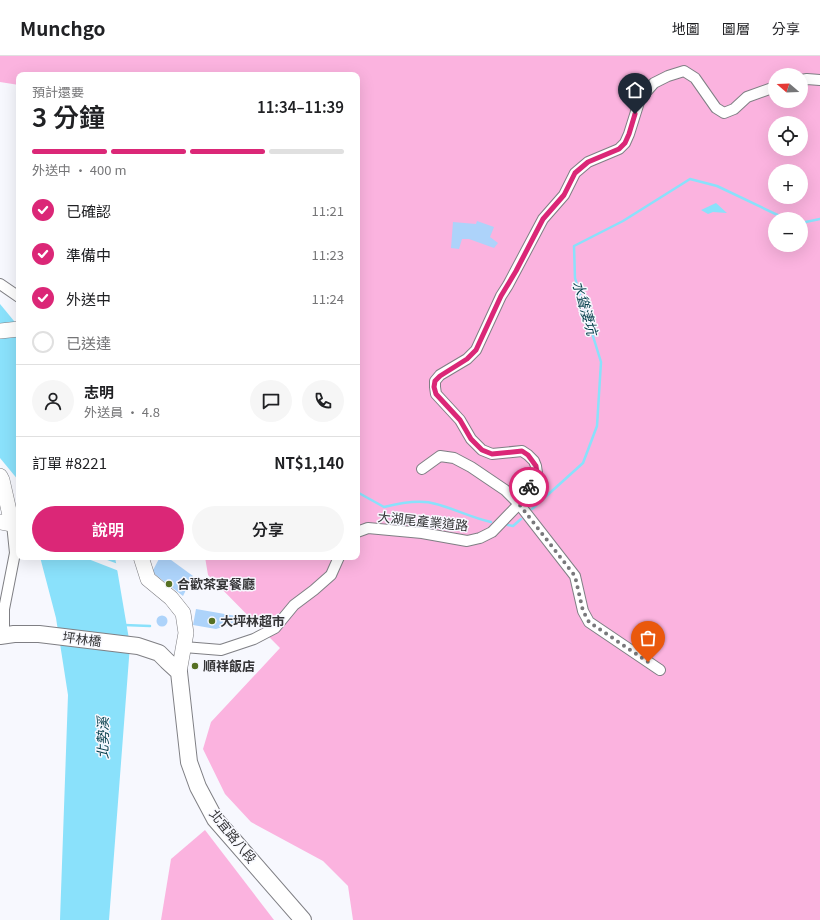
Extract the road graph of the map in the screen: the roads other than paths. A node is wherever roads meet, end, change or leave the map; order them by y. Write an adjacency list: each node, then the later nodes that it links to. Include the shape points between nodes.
1 (808, 79): 2 (street)
2 (820, 80)
3 (768, 90): 10 (street, 大湖尾產業道路, via 747,97 734,109 724,112 716,108 695,78 684,71 654,83 640,98 625,143 619,149 588,162 575,173 564,195 543,219 501,296 476,350 435,381 436,394 460,420 471,439 482,450 492,454 522,451 534,461 537,473)
4 (0, 284): 5 (street)
5 (16, 295)
6 (16, 328): 7 (street)
7 (0, 331)
8 (422, 469): 10 (street, via 440,456 454,458 505,490)
9 (0, 476): 11 (street)
10 (519, 504): 12 (street, 大湖尾產業道路, via 492,532 467,541 422,533 368,528); 19 (street, via 575,576 583,611 589,622)
11 (6, 523): 15 (street, via 15,553)
12 (360, 531)
13 (142, 560): 18 (street, via 148,579 171,598 183,613 186,627)
14 (338, 560): 18 (street, via 331,575 294,605 276,628 254,639 221,650)
15 (11, 574): 16 (street); 17 (street)
16 (0, 594)
17 (2, 635): 20 (main road, 坪林橋, via 39,634 138,646 158,653)
18 (184, 647): 20 (street)
19 (660, 670)
20 (179, 672): 21 (main road, 北宜路八段, via 189,762 198,787 215,819)
21 (303, 920)

